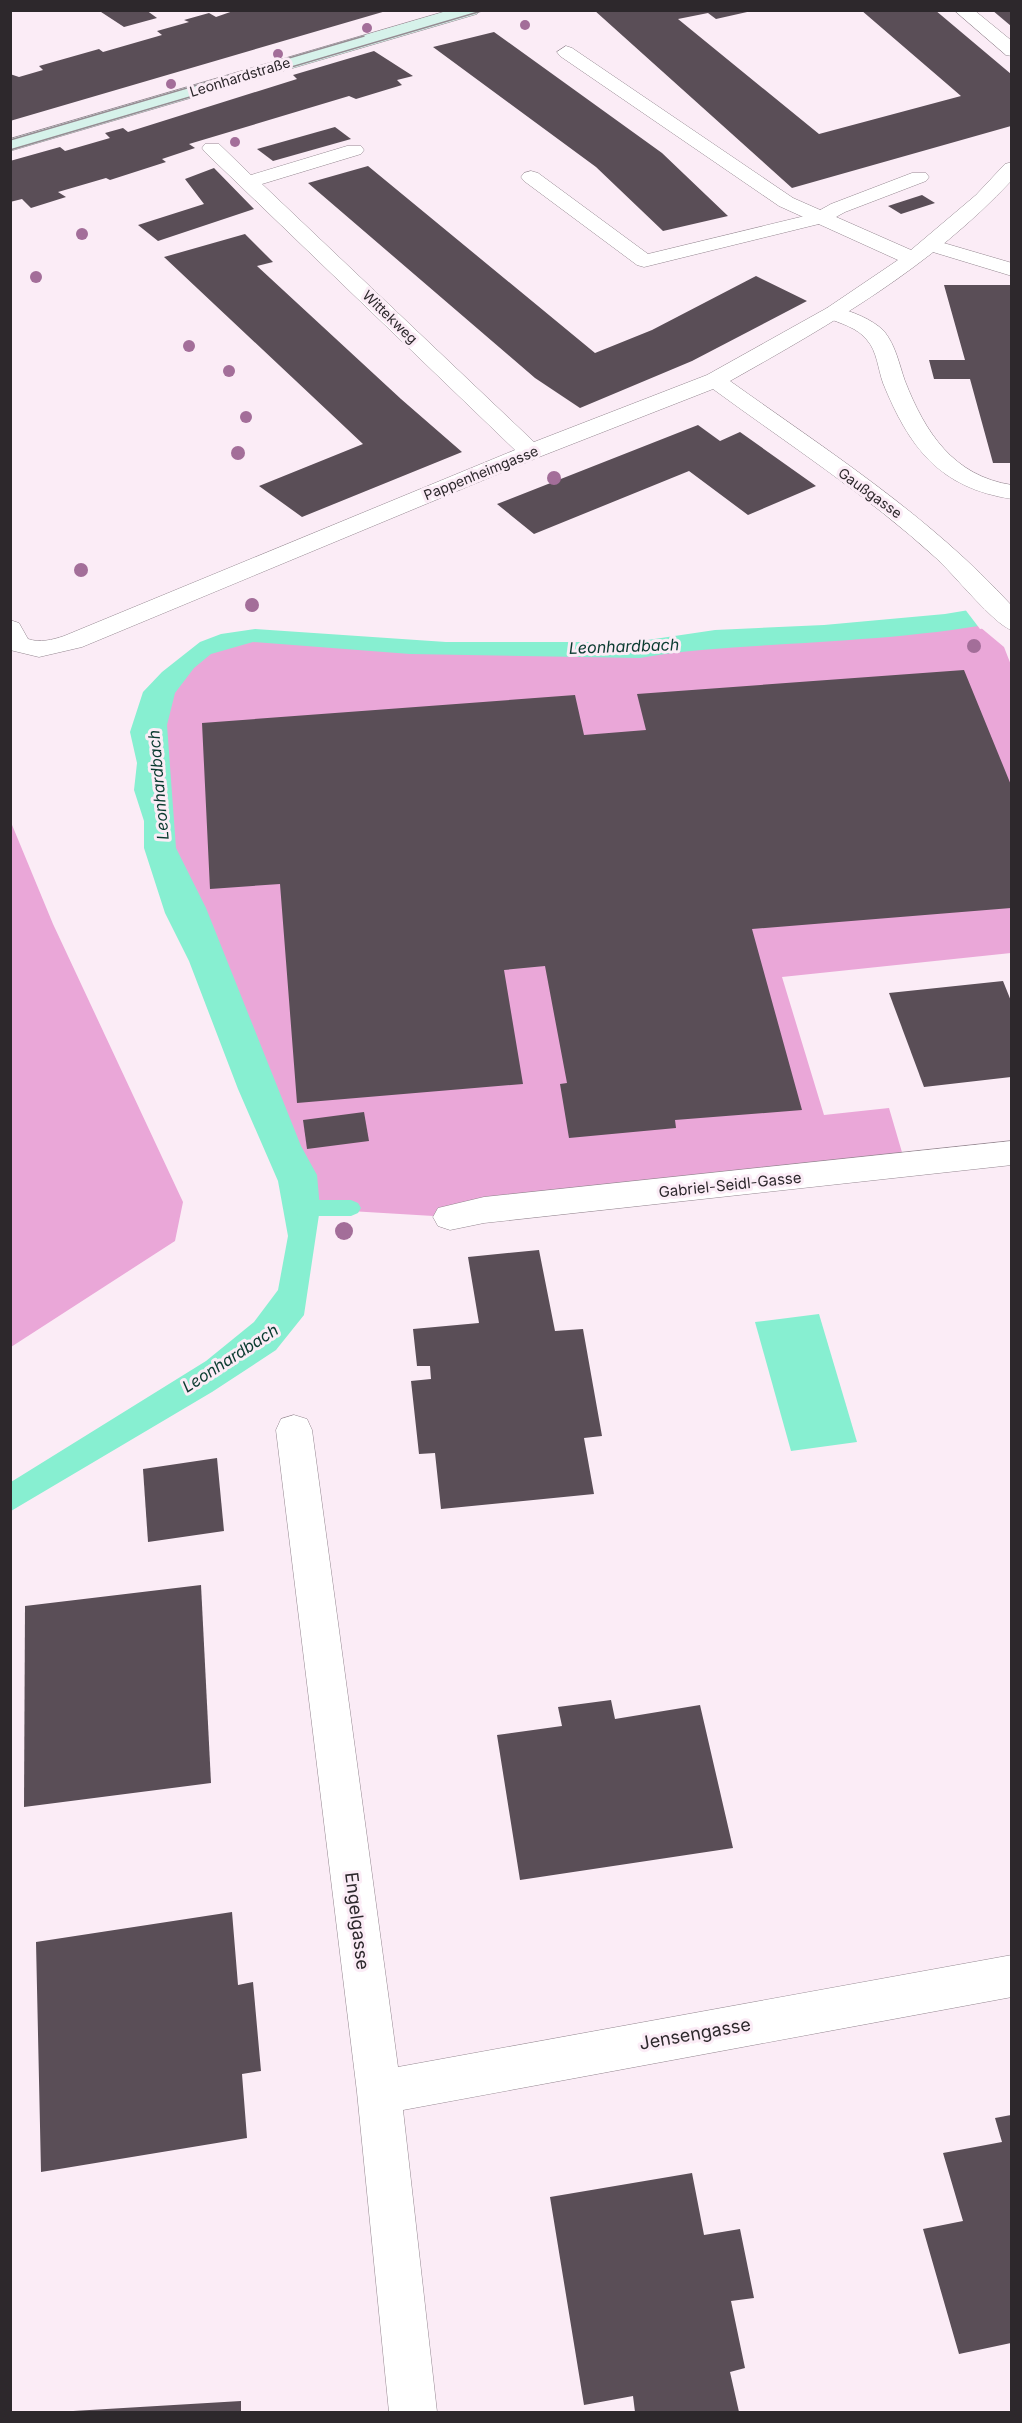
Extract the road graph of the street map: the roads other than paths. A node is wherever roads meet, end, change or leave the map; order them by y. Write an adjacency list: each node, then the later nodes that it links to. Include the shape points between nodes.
1 (471, 10): 5 (main road, Leonhardstraße)
2 (963, 10): 3 (street)
3 (1011, 51)
4 (566, 52): 12 (street, via 786,202)
5 (10, 145)
6 (212, 148): 11 (street, Wittekweg)
7 (354, 150): 11 (street)
8 (1011, 168): 13 (street, Pappenheimgasse, via 983,199)
9 (531, 177): 14 (street)
10 (919, 177): 12 (street)
11 (248, 182): 19 (street, Wittekweg)
12 (820, 218): 13 (street); 14 (street)
13 (921, 252): 15 (street); 17 (street, Pappenheimgasse)
14 (644, 261): 16 (street)
15 (1011, 270)
16 (665, 280)
17 (835, 313): 18 (street, Pappenheimgasse); 20 (street, via 868,328 877,337 919,435 972,482)
18 (715, 380): 19 (street, Pappenheimgasse); 21 (street, Gaußgasse, via 928,536 982,586)
19 (531, 452): 22 (street, Pappenheimgasse, via 56,646 32,649 18,644)
20 (1011, 492)
21 (1011, 622)
22 (10, 628)
23 (1011, 1153): 24 (street, Gabriel-Seidl-Gasse, via 484,1210)
24 (450, 1217)
25 (294, 1430): 27 (street, Engelgasse)
26 (1011, 1976): 27 (street, Jensengasse)
27 (379, 2092): 28 (street, Engelgasse)
28 (413, 2412)

